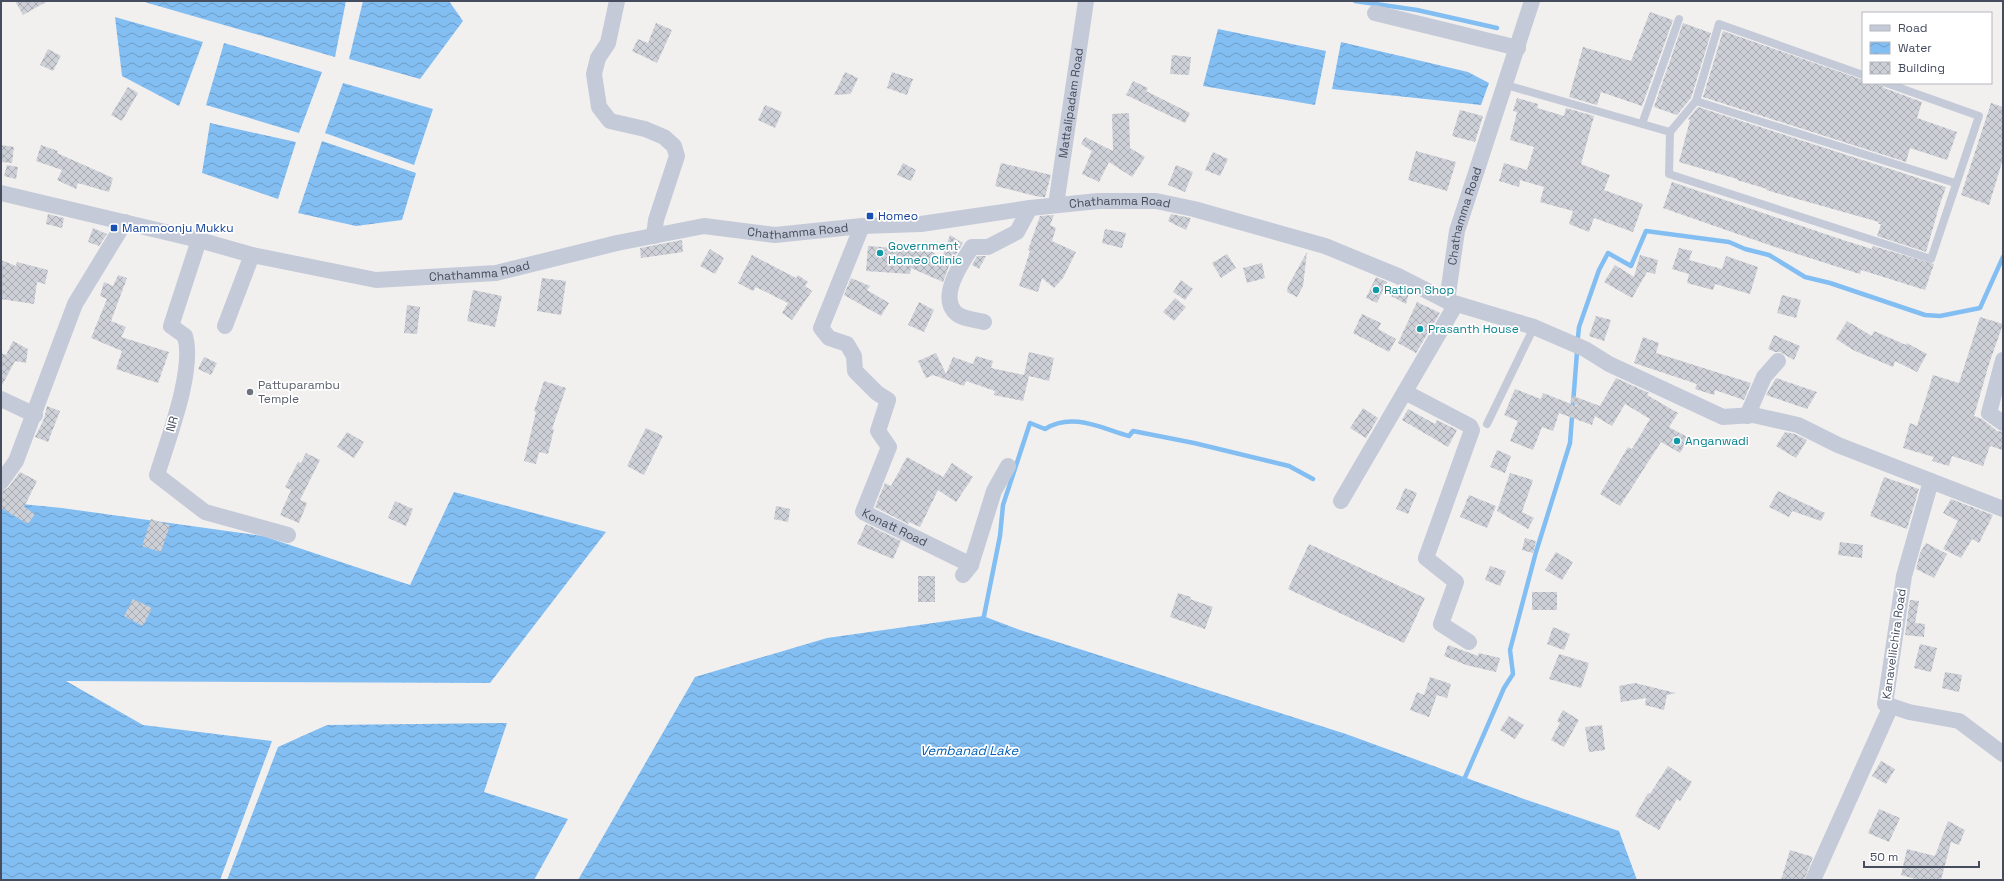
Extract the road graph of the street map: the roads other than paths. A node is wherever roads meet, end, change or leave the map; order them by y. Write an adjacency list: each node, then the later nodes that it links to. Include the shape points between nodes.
1 (617, 1): 19 (street, via 608,43 598,58 594,74 599,107 610,121 645,129 664,137 674,146 677,156 656,220)
2 (1086, 1): 15 (street, Mattalipadam Road)
3 (1532, 1): 6 (street, Chathamma Road)
4 (1375, 13): 6 (street)
5 (1679, 18): 11 (lane)
6 (1518, 48): 9 (street, Chathamma Road)
7 (1862, 75): 10 (lane, via 1719,24)
8 (1889, 84): 13 (lane, via 1979,116)
9 (1506, 85): 11 (lane); 22 (street, Chathamma Road, via 1457,231)
10 (1696, 101): 12 (lane); 13 (lane)
11 (1642, 124): 12 (lane)
12 (1670, 132): 13 (lane, via 1669,174 1931,259)
13 (1955, 183)
14 (1, 193): 17 (street, Chathamma Road)
15 (1056, 205): 16 (street, Chathamma Road); 22 (street, Chathamma Road, via 1098,201 1156,201 1194,209 1325,246 1398,276)
16 (1030, 208): 18 (street, Chathamma Road, via 920,224); 23 (street, via 1017,232 988,248 972,247 958,270 949,296 951,306 958,315)
17 (125, 222): 20 (street, Chathamma Road); 30 (street, via 75,304)
18 (862, 226): 19 (street, Chathamma Road, via 775,235 704,226); 34 (street, Konatt Road, via 821,328 829,338 847,344 854,356 855,371 888,400 878,431 889,447 863,512 967,570 994,491)
19 (654, 236): 21 (street, Chathamma Road, via 496,273 376,280)
20 (199, 240): 21 (street, Chathamma Road); 39 (street, NR, via 171,326 185,336 188,347 187,372 158,475 205,512)
21 (252, 256): 24 (street)
22 (1452, 302): 25 (street); 28 (street)
23 (984, 322)
24 (225, 326)
25 (1534, 327): 31 (street, via 1585,349 1608,364 1723,417); 33 (lane)
26 (2003, 360): 32 (street, via 1989,413)
27 (1778, 361): 31 (street, via 1764,377)
28 (1405, 392): 37 (street); 40 (street, via 1470,426 1472,430 1426,558 1456,582 1441,624)
29 (1, 398): 30 (street)
30 (35, 415): 36 (street, via 16,462)
31 (1747, 416): 35 (street, via 1753,415 1798,425 1838,445)
32 (2003, 423)
33 (1487, 424)
34 (1008, 466)
35 (1931, 481): 38 (street); 41 (street, Kanavellichira Road, via 1904,576 1885,704)
36 (1, 482)
37 (1341, 501)
38 (2003, 509)
39 (288, 535)
40 (1469, 642)
41 (1892, 706): 42 (street, Kanavellichira Road, via 1909,712 1959,721); 43 (street)
42 (2003, 754)
43 (1813, 880)

